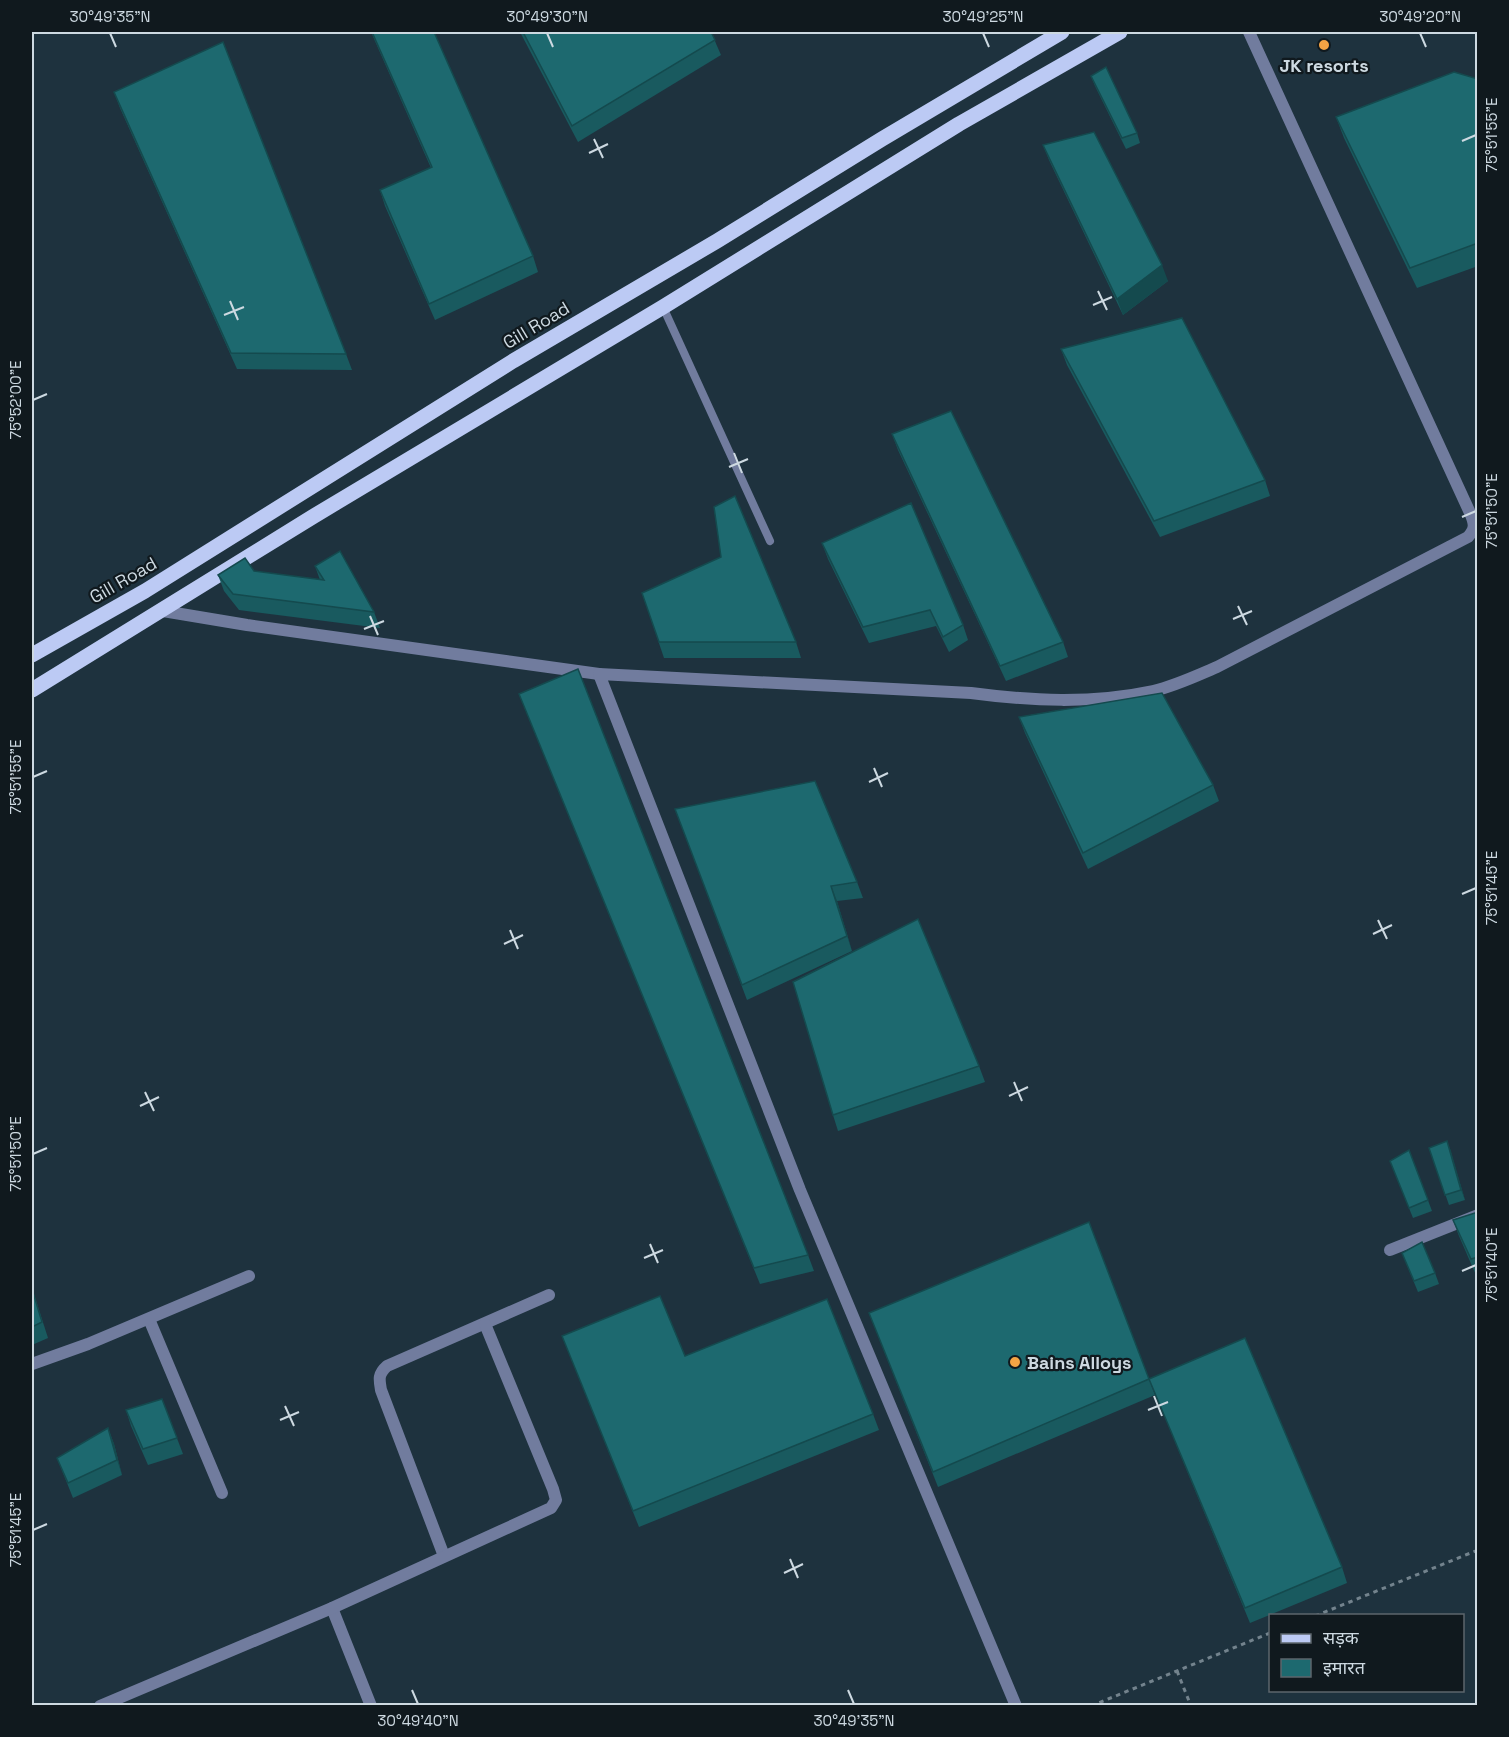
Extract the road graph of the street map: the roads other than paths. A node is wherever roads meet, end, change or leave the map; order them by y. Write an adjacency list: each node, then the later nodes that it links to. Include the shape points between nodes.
1 (1062, 32): 7 (main road, Gill Road, via 513,361 145,591)
2 (1120, 32): 4 (main road, via 959,124)
3 (1249, 32): 8 (street, via 1471,515 1475,525 1468,537 1217,667 1154,691 1111,698 1037,700 970,693)
4 (663, 307): 5 (lane); 6 (main road)
5 (770, 541)
6 (163, 611): 8 (street); 9 (main road)
7 (32, 655)
8 (599, 674): 22 (street, via 800,1190)
9 (32, 690)
10 (1478, 1215): 11 (street)
11 (1390, 1250)
12 (249, 1276): 14 (street)
13 (549, 1295): 15 (street)
14 (148, 1319): 16 (street); 17 (street)
15 (485, 1324): 18 (street, via 387,1366 379,1380); 18 (street, via 556,1500 551,1508)
16 (32, 1364)
17 (222, 1493)
18 (444, 1556): 19 (street)
19 (332, 1608): 20 (street); 21 (street)
20 (100, 1706)
21 (371, 1706)
22 (1016, 1706)

